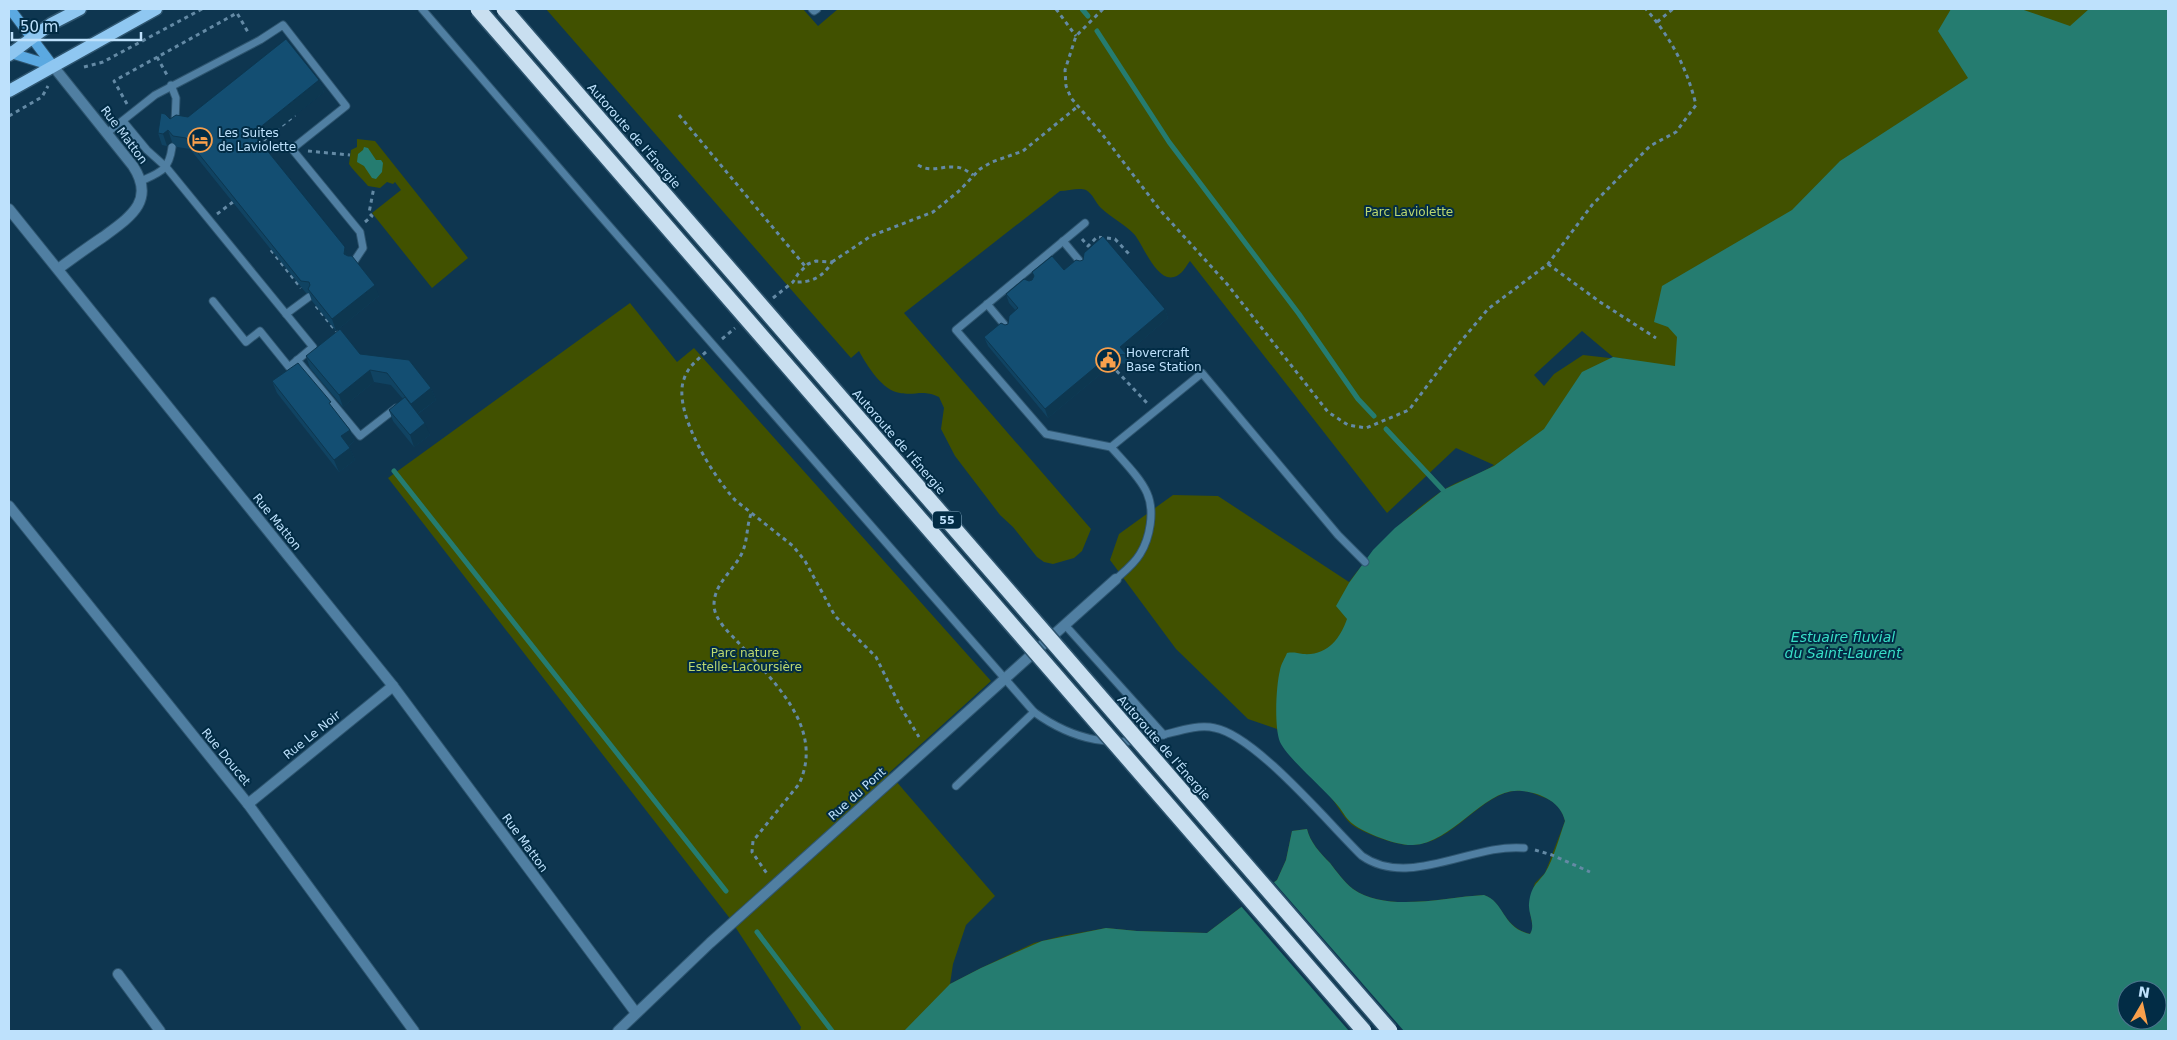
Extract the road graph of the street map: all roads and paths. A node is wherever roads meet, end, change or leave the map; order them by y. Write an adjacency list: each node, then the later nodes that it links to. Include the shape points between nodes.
1 (10, 9): 16 (street)
2 (80, 9): 16 (main road)
3 (156, 9): 20 (main road)
4 (202, 9): 21 (path, via 103,62)
5 (422, 9): 81 (lane)
6 (478, 9): 96 (highway, 55, bridge)
7 (504, 9): 97 (highway, Autoroute de l'Énergie / 55, bridge)
8 (812, 9): 9 (lane)
9 (817, 9)
10 (1056, 9): 15 (path)
11 (1103, 9): 15 (path)
12 (1646, 9): 14 (path)
13 (1673, 9): 14 (path)
14 (1657, 22): 55 (path, via 1681,60 1696,105 1676,132 1650,146 1592,205)
15 (1076, 36): 25 (path, via 1065,75 1069,94)
16 (32, 38): 18 (main road); 20 (street)
17 (254, 43): 19 (path, via 238,13); 22 (lane); 54 (lane, via 283,25 346,106 292,149 360,232 363,248)
18 (9, 53): 20 (street)
19 (157, 57): 22 (path); 26 (path, via 114,81)
20 (53, 66): 24 (main road); 31 (street, Rue Matton)
21 (89, 66)
22 (171, 85): 26 (lane); 30 (lane, via 177,105)
23 (46, 89): 28 (path, via 42,97)
24 (9, 91)
25 (1077, 107): 39 (path, via 1023,151 992,162); 55 (path, via 1102,134 1160,210 1227,284 1328,412 1348,425 1366,428 1410,410 1488,309)
26 (132, 113): 29 (lane)
27 (679, 115): 57 (path)
28 (9, 116)
29 (123, 121): 31 (lane); 38 (lane)
30 (175, 126)
31 (107, 133): 40 (street, Rue Matton)
32 (258, 145): 34 (path)
33 (172, 147): 38 (lane)
34 (276, 147)
35 (330, 153): 36 (path)
36 (350, 155)
37 (918, 165): 39 (path, via 928,169 955,167)
38 (166, 167): 40 (lane); 66 (lane)
39 (973, 175): 53 (path, via 933,212 872,236)
40 (142, 182): 58 (street, Rue Matton, via 140,201 130,217)
41 (374, 187): 47 (path, via 369,213 372,216)
42 (227, 194): 43 (path)
43 (233, 202): 45 (path); 46 (path)
44 (9, 209): 58 (street)
45 (239, 209)
46 (218, 214)
47 (365, 222)
48 (1085, 223): 49 (lane)
49 (1062, 241): 56 (lane); 64 (lane, via 1026,276)
50 (268, 246): 61 (path)
51 (1088, 246): 52 (path, via 1097,237 1115,239)
52 (1129, 254)
53 (832, 262): 57 (path, via 816,261); 59 (path, via 816,280)
54 (352, 263)
55 (1548, 264): 68 (path)
56 (1083, 265)
57 (805, 266): 59 (path)
58 (58, 269): 82 (street, Rue Matton)
59 (793, 282): 60 (path)
60 (788, 286)
61 (303, 290)
62 (309, 298): 66 (lane)
63 (213, 301): 71 (lane, via 246,342 260,331 289,367)
64 (987, 304): 67 (lane); 75 (lane, via 956,330 1046,434)
65 (316, 306): 69 (path)
66 (286, 314): 71 (lane, via 313,347)
67 (1008, 329)
68 (1656, 338)
69 (344, 341)
70 (705, 353): 77 (path, via 694,362 684,378 685,412 698,443 722,484)
71 (297, 360): 73 (lane, via 360,436)
72 (1112, 366): 74 (path)
73 (396, 408)
74 (1155, 411): 75 (lane); 78 (lane, via 1202,373 1338,535)
75 (1111, 447): 79 (lane, via 1145,488 1151,505 1148,533 1140,554)
76 (9, 506): 87 (street, Rue Doucet)
77 (751, 514): 85 (path, via 792,546 805,561 835,616 880,663 900,706); 90 (path, via 742,553 717,589 715,612 791,704 803,731 806,754 799,784 752,844 754,856)
78 (1365, 562)
79 (1116, 579): 80 (street, Rue du Pont)
80 (1065, 625): 81 (street, Rue du Pont); 84 (lane)
81 (1005, 679): 83 (lane); 92 (street, Rue du Pont)
82 (393, 686): 87 (street, Rue Le Noir); 92 (street, Rue Matton)
83 (1034, 712): 84 (lane, via 1050,724 1084,739 1100,742); 86 (lane)
84 (1164, 735): 88 (lane, via 1194,728 1215,728 1242,740 1276,769 1362,856 1377,865 1393,868 1423,866 1502,848)
85 (922, 742)
86 (956, 786)
87 (248, 804): 94 (street, Rue Doucet)
88 (1524, 848): 89 (path, via 1552,855)
89 (1590, 872)
90 (770, 877)
91 (118, 974): 93 (street)
92 (636, 1013): 95 (street, Rue du Pont)
93 (160, 1031)
94 (414, 1031)
95 (618, 1031)
96 (1364, 1031)
97 (1390, 1031)

